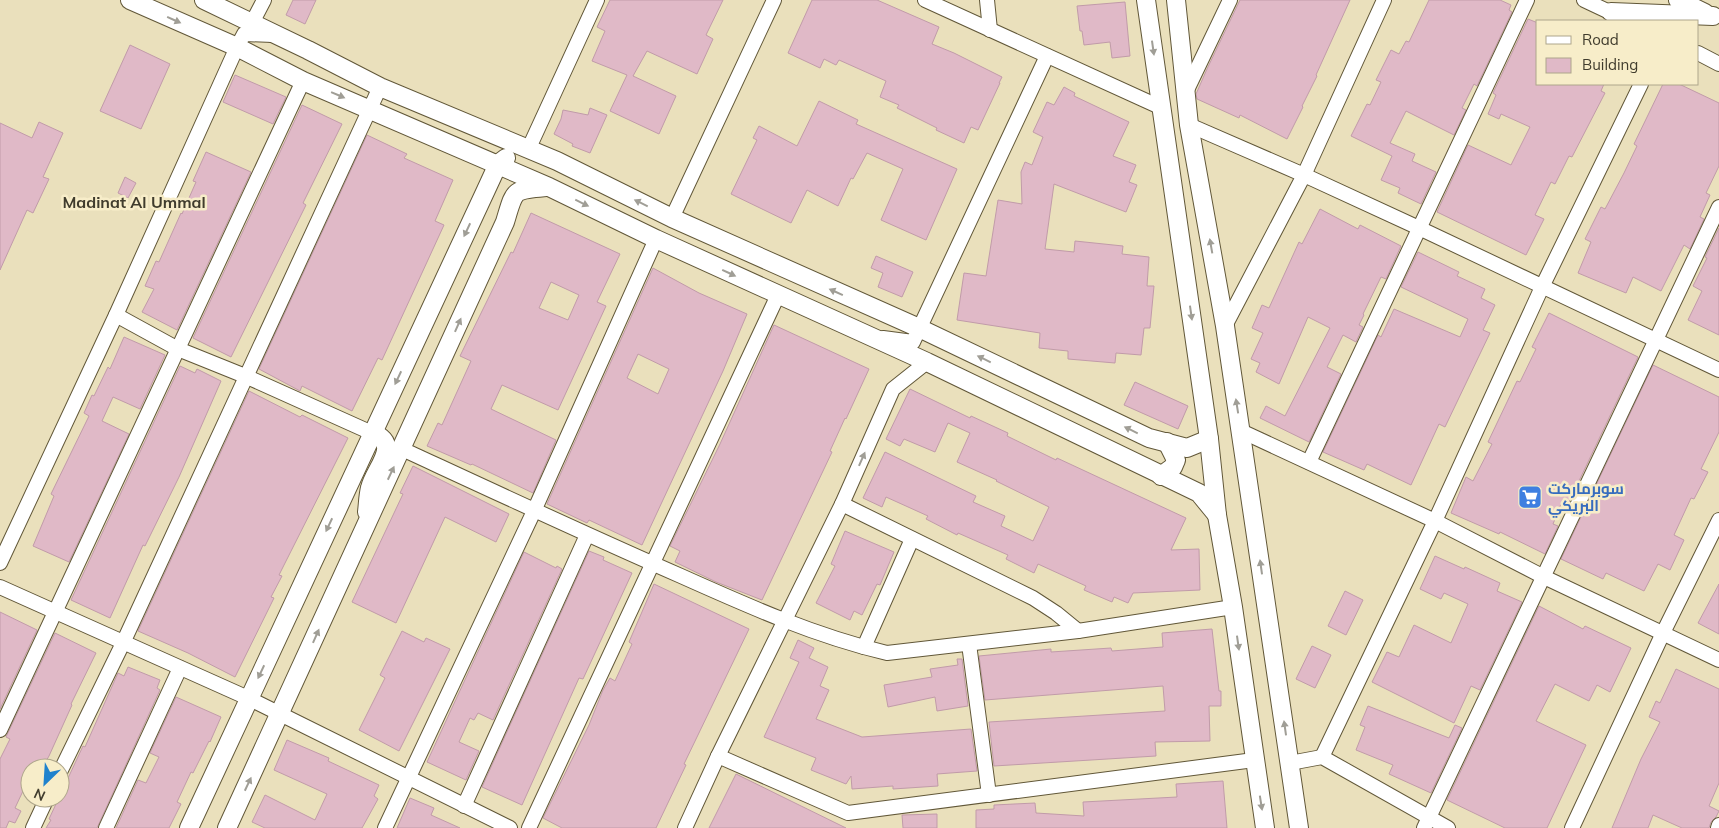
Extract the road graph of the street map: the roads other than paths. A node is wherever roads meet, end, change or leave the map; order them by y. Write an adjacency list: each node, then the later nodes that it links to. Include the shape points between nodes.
1 (130, 0): 21 (street, one-way to 21)
2 (204, 0): 18 (street)
3 (264, 0): 18 (street)
4 (597, 0): 32 (street)
5 (774, 0): 39 (street)
6 (925, 0): 19 (street)
7 (987, 0): 19 (street)
8 (1146, 0): 29 (street, one-way to 29)
9 (1176, 0): 28 (street)
10 (1230, 0): 28 (street)
11 (1384, 0): 35 (street)
12 (1527, 0): 41 (street)
13 (1584, 0): 15 (street)
14 (1678, 0): 16 (street)
15 (1611, 12): 16 (street); 17 (street)
16 (1716, 18)
17 (1628, 20)
18 (252, 23): 20 (street)
19 (990, 30): 23 (street)
20 (274, 35): 21 (street, via 244,34); 27 (street)
21 (237, 47): 25 (street); 45 (street)
22 (1699, 54): 24 (street)
23 (1047, 56): 29 (street); 47 (street)
24 (1719, 64)
25 (303, 80): 30 (street, one-way to 30); 50 (street)
26 (1641, 85): 43 (street)
27 (380, 88): 30 (street); 32 (street)
28 (1185, 94): 31 (street)
29 (1162, 108): 56 (street, one-way to 56)
30 (370, 109): 34 (street); 53 (street)
31 (1189, 125): 35 (street); 46 (street, one-way to 31)
32 (528, 150): 33 (street)
33 (557, 161): 34 (street, via 509,155); 39 (street, one-way to 33)
34 (498, 164): 36 (street); 38 (street)
35 (1304, 175): 41 (street); 46 (street)
36 (549, 187): 40 (street, via 520,190 513,197); 42 (street, one-way to 42)
37 (1719, 207): 49 (street)
38 (476, 210): 40 (street, via 488,207 500,213); 55 (street, one-way to 55)
39 (672, 218): 47 (street, one-way to 39)
40 (504, 222): 58 (street, one-way to 40)
41 (1419, 228): 43 (street); 59 (street)
42 (656, 239): 44 (street, one-way to 44); 62 (street)
43 (1542, 287): 49 (street); 65 (street)
44 (778, 295): 48 (street); 70 (street)
45 (116, 315): 50 (street); 69 (street)
46 (1225, 326): 54 (street, one-way to 46)
47 (919, 328): 48 (street, via 912,342); 57 (street, one-way to 47, via 1148,438)
48 (869, 336): 51 (street)
49 (1656, 341): 52 (street); 71 (street)
50 (178, 349): 53 (street); 74 (street)
51 (927, 362): 60 (street); 61 (street, one-way to 51, via 893,389)
52 (1719, 370)
53 (245, 376): 55 (street); 78 (street)
54 (1241, 432): 59 (street); 90 (street, one-way to 54)
55 (372, 433): 66 (street, via 382,436 387,452 370,488); 83 (street, one-way to 83)
56 (1209, 438): 57 (street, via 1187,448); 63 (street)
57 (1167, 442): 60 (street, via 1176,460 1173,467)
58 (402, 449): 62 (street); 66 (street, one-way to 58)
59 (1309, 462): 65 (street)
60 (1161, 476): 63 (street, via 1199,493)
61 (842, 504): 68 (street); 75 (street)
62 (534, 511): 67 (street); 91 (street)
63 (1217, 515): 73 (street)
64 (1719, 520): 77 (street)
65 (1435, 521): 71 (street); 87 (street)
66 (366, 525): 84 (street, one-way to 66)
67 (588, 535): 70 (street); 93 (street)
68 (912, 539): 76 (street, via 1033,598); 80 (street)
69 (0, 563)
70 (652, 564): 75 (street); 102 (street)
71 (1544, 577): 77 (street); 95 (street)
72 (0, 587): 74 (street)
73 (1232, 607): 76 (street); 89 (street, one-way to 89)
74 (54, 613): 78 (street); 85 (street)
75 (784, 621): 80 (street); 86 (street)
76 (1078, 631): 79 (street)
77 (1663, 634): 81 (street); 107 (street)
78 (123, 643): 82 (street); 88 (street)
79 (969, 644): 80 (street, via 887,653); 92 (street)
80 (864, 647)
81 (1719, 660)
82 (180, 668): 83 (street); 97 (street)
83 (248, 698): 84 (street); 98 (street)
84 (280, 714): 91 (street); 99 (street, one-way to 84)
85 (0, 730)
86 (718, 756): 92 (street, via 848,813); 103 (street)
87 (1322, 757): 90 (street); 95 (street)
88 (67, 758)
89 (1254, 760): 92 (street); 104 (street, one-way to 104)
90 (1290, 763): 105 (street)
91 (408, 778): 93 (street); 100 (street)
92 (989, 795)
93 (464, 806): 101 (street)
94 (42, 808): 96 (street)
95 (1426, 823): 106 (street)
96 (33, 828)
97 (106, 828)
98 (189, 828)
99 (227, 828)
100 (385, 828)
101 (510, 828)
102 (528, 828)
103 (685, 828)
104 (1266, 828)
105 (1299, 828)
106 (1448, 828)
107 (1572, 828)

